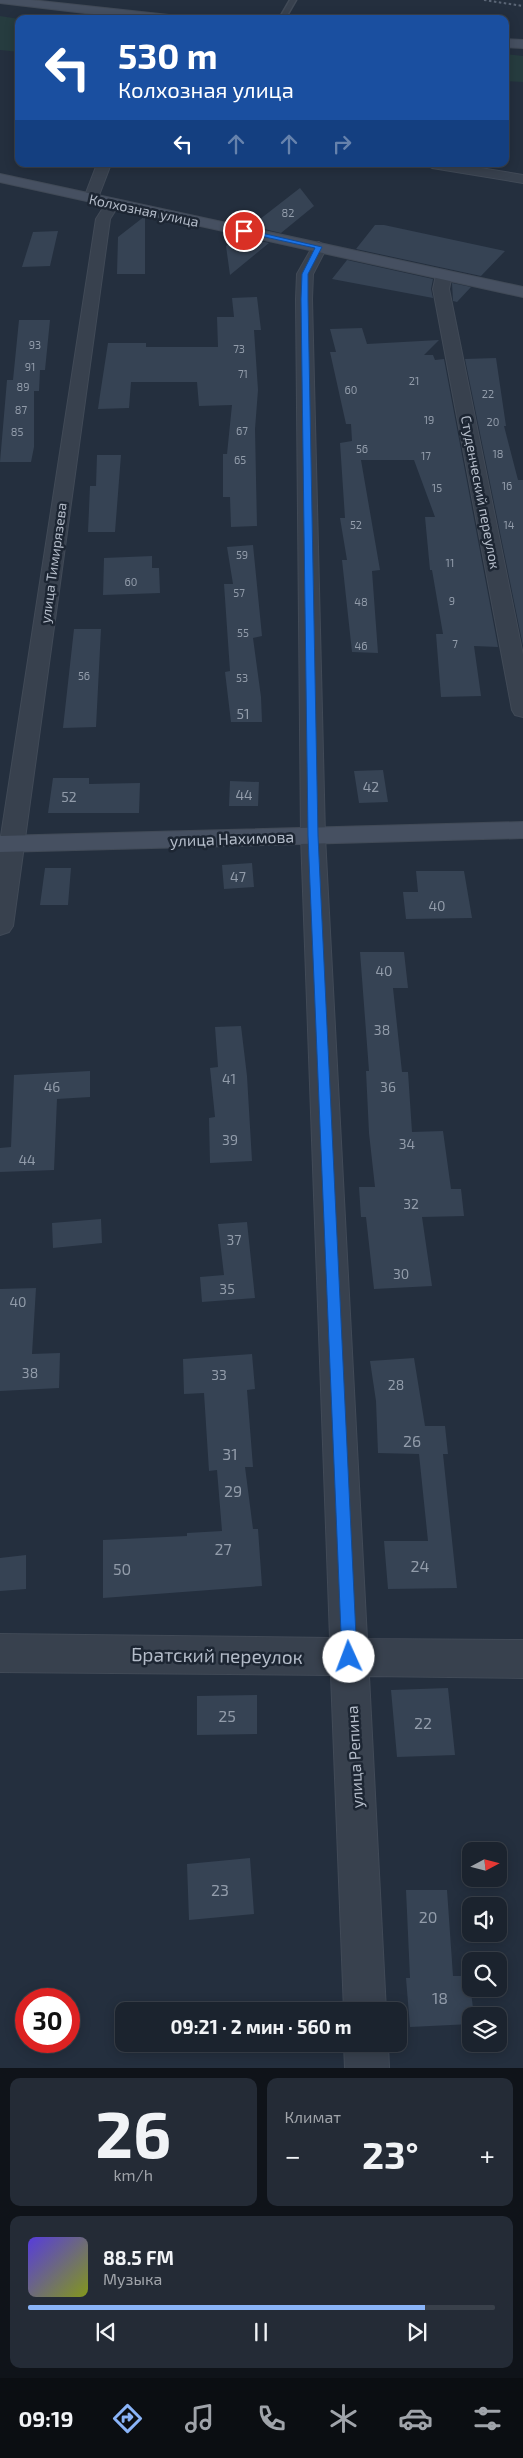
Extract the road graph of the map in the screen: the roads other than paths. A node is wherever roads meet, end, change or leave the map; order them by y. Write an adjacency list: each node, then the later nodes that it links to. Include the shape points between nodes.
1 (0, 0): 3 (main road)
2 (293, 0): 4 (lane)
3 (133, 15)
4 (284, 15)
5 (509, 43): 6 (main road)
6 (523, 44)
7 (103, 167): 11 (street)
8 (450, 167): 10 (street)
9 (0, 178): 11 (main road, Колхозная улица)
10 (523, 179)
11 (91, 198): 12 (main road, Колхозная улица)
12 (114, 203): 13 (main road, Колхозная улица); 19 (street, улица Тимирязева, via 103,219)
13 (319, 247): 14 (main road, Колхозная улица); 18 (street, улица Репина, via 305,274 304,299)
14 (444, 275): 15 (main road, Колхозная улица); 16 (street, Студенческий переулок, via 441,289)
15 (523, 292)
16 (523, 710)
17 (523, 830): 18 (main road, улица Нахимова)
18 (313, 836): 19 (main road, улица Нахимова); 22 (street, улица Репина)
19 (6, 844): 20 (street, улица Тимирязева)
20 (0, 926)
21 (0, 1653): 22 (street, Братский переулок)
22 (349, 1657): 23 (street, Братский переулок); 24 (street, улица Репина)
23 (523, 1659)
24 (365, 2002)
25 (367, 2052): 26 (street)
26 (368, 2068)

